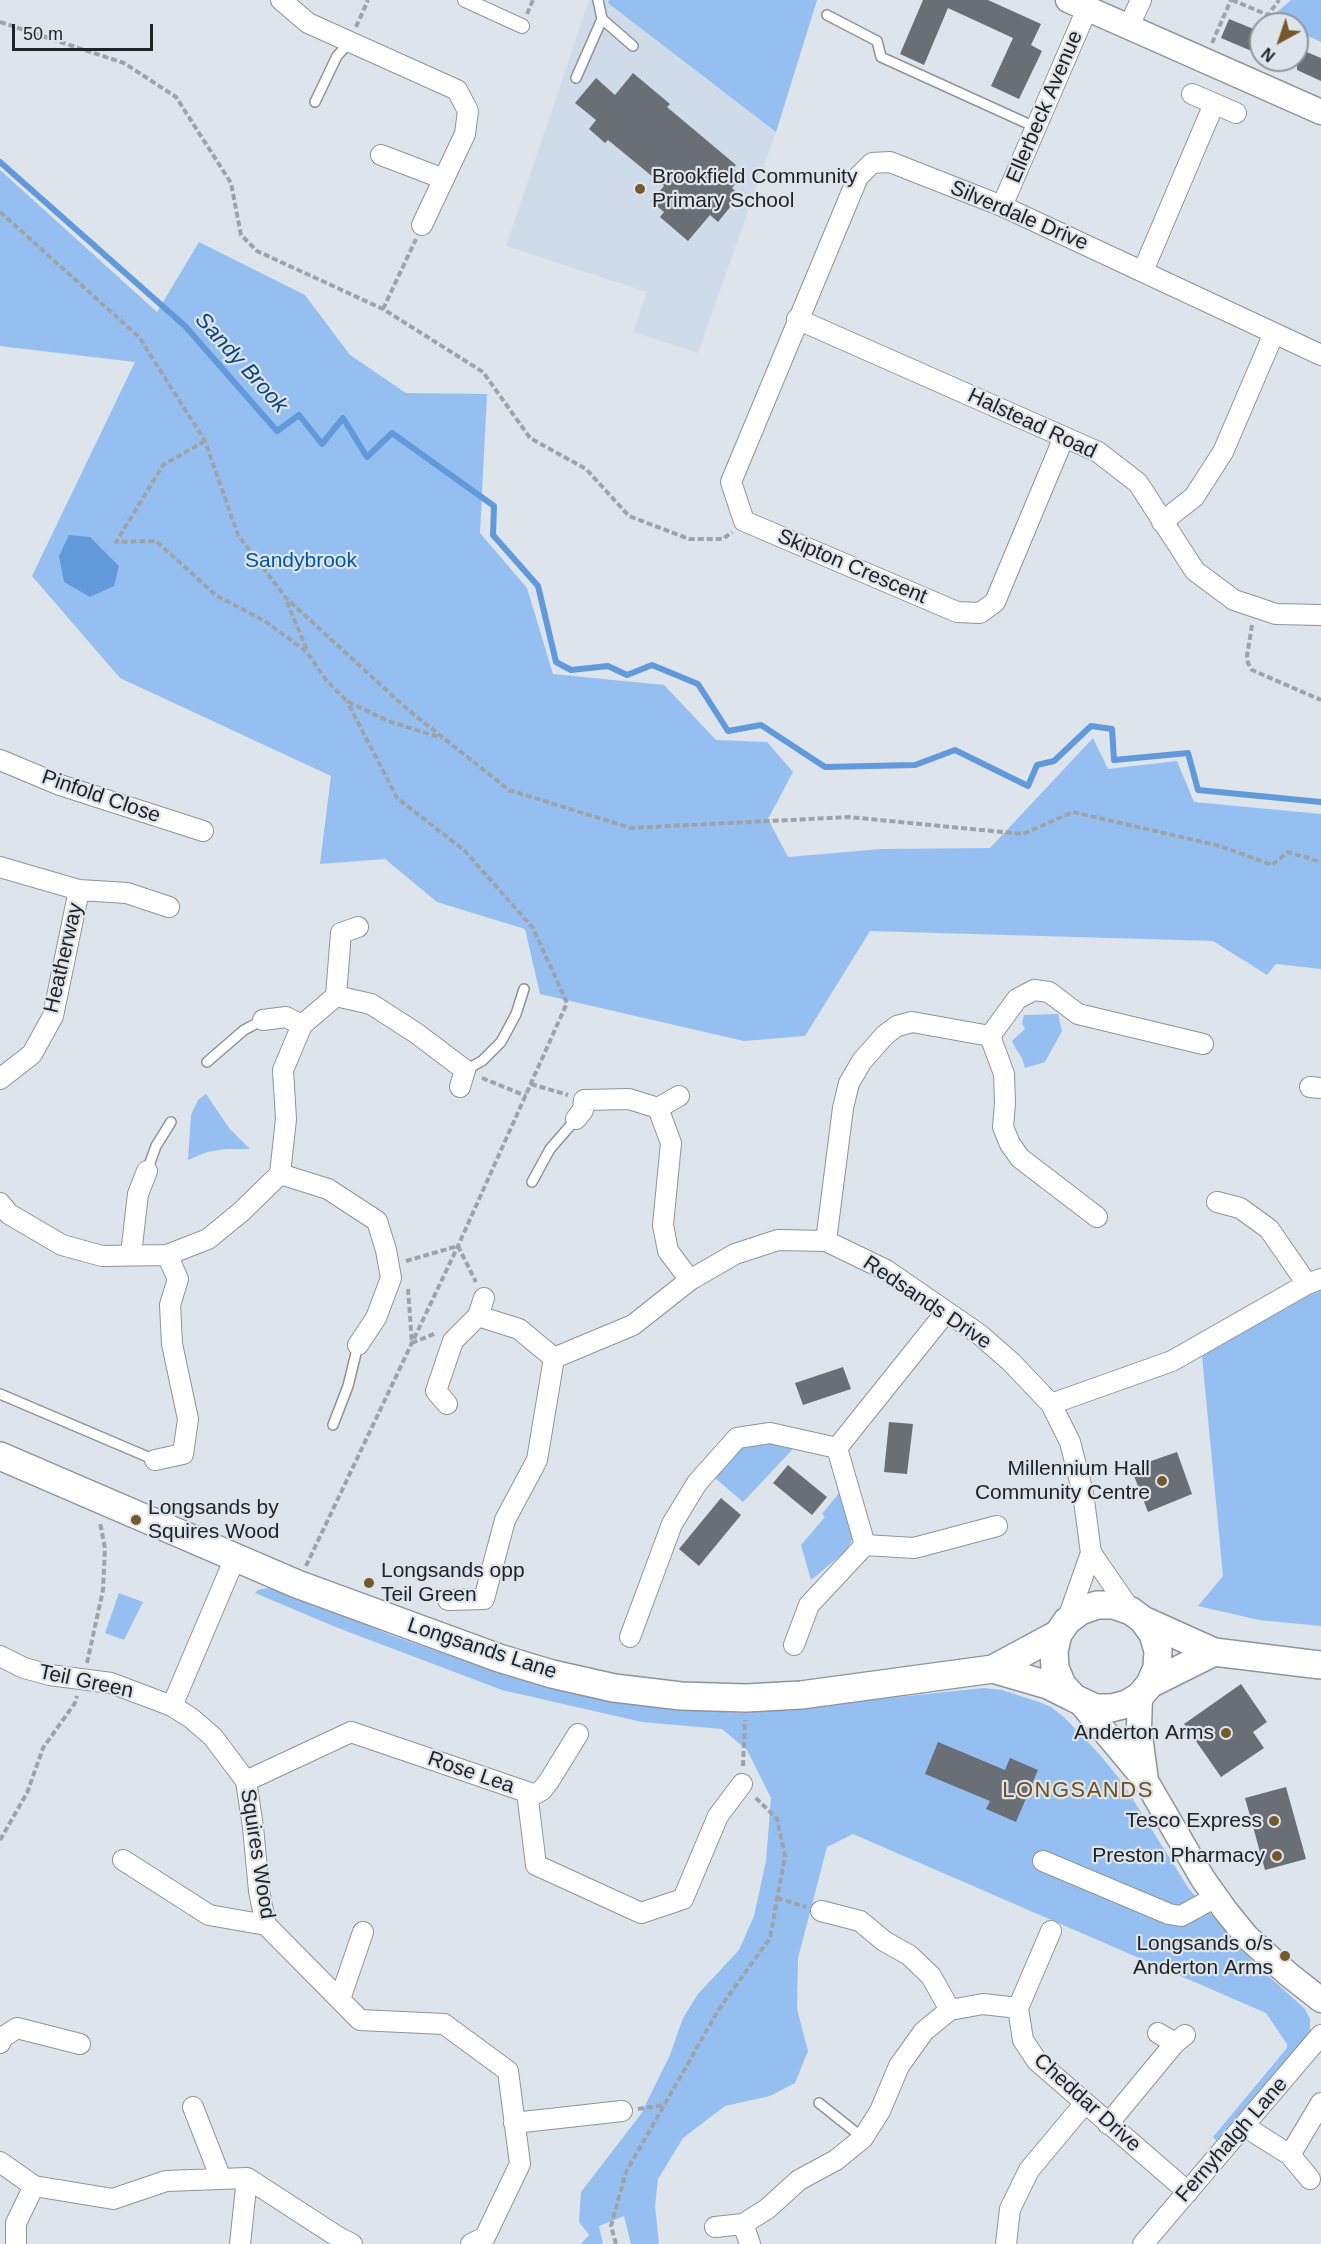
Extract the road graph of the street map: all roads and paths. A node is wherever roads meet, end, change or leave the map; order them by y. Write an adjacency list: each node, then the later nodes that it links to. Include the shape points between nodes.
1 (282, 0): 14 (street, via 308,23)
2 (368, 0): 14 (path)
3 (465, 0): 12 (street)
4 (598, 0): 10 (lane)
5 (1141, 0): 13 (street)
6 (1231, 0): 7 (path, via 1268,15); 16 (path)
7 (1276, 1)
8 (1078, 4): 13 (street); 23 (street, Ellerbeck Avenue)
9 (826, 15): 23 (lane, via 877,41 881,57)
10 (602, 19): 15 (lane); 17 (lane)
11 (0, 22): 30 (path, via 124,63 176,97 231,183 241,235 257,250)
12 (522, 26)
13 (1129, 26): 16 (street)
14 (350, 42): 19 (lane, via 337,56); 25 (street, via 457,90 468,111 465,134)
15 (633, 46)
16 (1205, 60): 21 (street)
17 (576, 78)
18 (1192, 94): 20 (street)
19 (315, 102)
20 (1214, 104): 22 (street); 29 (street)
21 (1321, 112)
22 (1236, 113)
23 (1035, 127): 26 (street, Ellerbeck Avenue)
24 (381, 155): 25 (street)
25 (444, 179): 28 (street)
26 (1002, 206): 29 (street, Silverdale Drive); 31 (street, Silverdale Drive, via 891,162 872,163 858,177)
27 (0, 212): 35 (path, via 140,337)
28 (422, 225): 30 (path)
29 (1143, 271): 32 (street, Silverdale Drive)
30 (383, 309): 36 (path, via 483,372 530,438 586,469 629,516 689,539 723,539)
31 (797, 319): 34 (street, Halstead Road); 36 (street, via 731,482)
32 (1274, 333): 33 (street, Silverdale Drive); 37 (street, via 1223,452 1194,496)
33 (1321, 355)
34 (1064, 437): 36 (street, Skipton Crescent, via 995,602 980,613 957,612); 37 (street, Halstead Road, via 1098,452 1138,483)
35 (205, 441): 38 (path, via 238,535); 41 (path, via 163,465 116,542 156,541 217,596 266,621)
36 (744, 521)
37 (1162, 522): 39 (street, Halstead Road, via 1195,571 1234,600)
38 (286, 598): 41 (path); 44 (path)
39 (1256, 607): 40 (street, Halstead Road, via 1276,614); 42 (path, via 1248,663 1259,675)
40 (1321, 615)
41 (307, 651): 43 (path, via 326,680)
42 (1321, 700)
43 (347, 701): 44 (path, via 388,721); 61 (path, via 397,798 465,851 533,928 567,1003)
44 (446, 740): 47 (path, via 509,790 632,828 849,817 1023,834 1073,812 1220,846 1272,865 1288,852)
45 (0, 760): 46 (street, Pinfold Close, via 60,785)
46 (203, 831)
47 (1321, 862)
48 (0, 867): 49 (street, Heatherway)
49 (80, 890): 50 (street, Heatherway, via 127,893); 59 (street, Heatherway, via 53,1016 32,1054)
50 (169, 907)
51 (358, 927): 53 (street, via 341,933)
52 (524, 989): 60 (lane, via 501,1042)
53 (336, 996): 55 (street); 60 (street, via 371,1004 416,1033)
54 (263, 1020): 55 (street, via 286,1017); 58 (lane, via 244,1030)
55 (302, 1025): 69 (street, via 283,1070 286,1119)
56 (990, 1035): 57 (street, via 1017,999 1034,990 1049,993 1078,1014); 73 (street, via 1004,1074 1003,1127 1010,1144 1020,1158); 74 (street, via 912,1022 885,1035 862,1061 849,1083 843,1108)
57 (1203, 1044)
58 (207, 1062)
59 (0, 1078)
60 (462, 1078): 62 (path)
61 (531, 1083): 62 (path); 64 (path)
62 (526, 1096): 75 (path)
63 (679, 1096): 65 (street)
64 (584, 1100): 65 (street, via 629,1099); 66 (street)
65 (658, 1108): 79 (street, via 671,1143 663,1225 668,1251)
66 (576, 1119): 70 (lane, via 550,1149)
67 (171, 1122): 68 (lane)
68 (147, 1170): 76 (street, via 138,1194)
69 (280, 1174): 77 (street, via 207,1239); 85 (street, via 328,1189 377,1221 391,1278 376,1318)
70 (532, 1182)
71 (1217, 1202): 80 (street, via 1240,1208 1269,1229)
72 (0, 1203): 76 (street, via 9,1214 62,1245 102,1256)
73 (1097, 1217)
74 (826, 1241): 79 (street, Redsands Drive, via 778,1240 735,1254); 83 (street, Redsands Drive, via 886,1270)
75 (458, 1246): 78 (path, via 406,1261); 82 (path); 84 (path)
76 (131, 1254): 77 (street)
77 (167, 1255): 93 (street, via 177,1279 170,1305 172,1344 188,1419 183,1454)
78 (407, 1273)
79 (690, 1280): 86 (street, Redsands Drive, via 633,1325)
80 (1314, 1281): 89 (street, via 1172,1361)
81 (408, 1284): 84 (path)
82 (481, 1307): 86 (street, via 519,1329); 88 (street, via 453,1341 436,1390)
83 (946, 1312): 89 (street, Redsands Drive, via 1011,1362); 91 (street)
84 (412, 1343): 98 (path)
85 (358, 1345): 90 (lane)
86 (554, 1358): 99 (street, via 537,1460 505,1520 484,1599)
87 (0, 1394): 93 (lane)
88 (447, 1404)
89 (1051, 1404): 96 (street, Redsands Drive, via 1070,1442 1083,1493)
90 (333, 1425)
91 (837, 1448): 95 (street); 102 (street, via 770,1433 736,1438 697,1483 672,1524)
92 (0, 1456): 97 (main road, Longsands Lane)
93 (154, 1460)
94 (997, 1526): 95 (street, via 914,1548)
95 (865, 1545): 103 (street, via 809,1605)
96 (1091, 1552): 100 (street, Redsands Drive); 101 (street, Redsands Drive)
97 (235, 1558): 98 (main road, Longsands Lane); 111 (street)
98 (297, 1584): 109 (main road, Longsands Lane, via 552,1674 614,1688)
99 (448, 1600)
100 (1137, 1615): 101 (main road, via 1114,1605 1097,1605 1080,1611); 104 (main road); 108 (main road, via 1153,1634 1158,1651 1156,1668)
101 (1063, 1628): 107 (main road, Longsands Lane); 110 (main road, via 1054,1651 1055,1668 1062,1685)
102 (630, 1637)
103 (794, 1645)
104 (1215, 1652): 106 (main road); 108 (main road)
105 (0, 1656): 111 (street, Teil Green, via 50,1675 111,1683)
106 (1321, 1665)
107 (993, 1669): 109 (main road, Longsands Lane, via 801,1695); 110 (main road, Longsands Lane, via 1048,1685)
108 (1145, 1690): 110 (main road, via 1127,1704 1111,1708 1095,1708); 114 (street, Longsands Lane, via 1139,1728)
109 (746, 1698): 115 (path)
110 (1077, 1700): 114 (street, Longsands Lane)
111 (172, 1706): 113 (street, Squires Wood, via 213,1737)
112 (578, 1734): 116 (street, via 542,1790)
113 (246, 1781): 116 (street, Rose Lea, via 351,1732 527,1792); 122 (street, Squires Wood)
114 (1146, 1781): 119 (street, Longsands Lane)
115 (742, 1784): 116 (street, Rose Lea, via 718,1816 683,1899 641,1913 536,1865); 120 (path, via 777,1819 785,1856)
116 (528, 1798)
117 (123, 1860): 122 (street, via 209,1915)
118 (1043, 1861): 119 (street, via 1169,1914 1181,1916)
119 (1216, 1897): 126 (street, Longsands Lane, via 1247,1937)
120 (777, 1898): 121 (path); 136 (path, via 770,1938 719,2009)
121 (821, 1911): 128 (street, via 860,1921 909,1955 931,1976)
122 (266, 1925): 125 (street, Squires Wood)
123 (1051, 1931): 127 (street)
124 (363, 1932): 125 (street)
125 (340, 1999): 139 (street, Squires Wood, via 360,2019 444,2024 508,2071)
126 (1321, 2000)
127 (1018, 2008): 128 (street, via 983,2004); 134 (street, Cheddar Drive, via 1023,2040 1037,2061)
128 (950, 2010): 142 (street, via 924,2031 899,2066 880,2111)
129 (1158, 2033): 140 (street, via 1180,2039)
130 (1321, 2035): 141 (street, Fernyhalgh Lane)
131 (0, 2043): 132 (street, via 17,2028)
132 (80, 2044)
133 (819, 2103): 142 (lane)
134 (1085, 2103): 140 (street, Cheddar Drive); 158 (street, via 1029,2170 1010,2210)
135 (1321, 2103): 143 (street)
136 (664, 2105): 138 (path); 156 (path, via 626,2172 612,2226)
137 (193, 2107): 146 (street)
138 (622, 2111): 139 (street)
139 (514, 2122): 155 (street, Squires Wood, via 520,2164 485,2236)
140 (1108, 2124): 149 (street, Cheddar Drive)
141 (1244, 2126): 143 (street); 149 (street, Fernyhalgh Lane)
142 (863, 2138): 150 (street)
143 (1290, 2155): 147 (street)
144 (0, 2162): 148 (street)
145 (247, 2178): 146 (street); 153 (street); 154 (street)
146 (221, 2179): 148 (street, via 166,2181 113,2199)
147 (1310, 2179)
148 (34, 2186): 152 (street, via 16,2223)
149 (1188, 2192): 159 (street, Fernyhalgh Lane)
150 (742, 2224): 151 (street); 157 (street)
151 (715, 2227)
152 (16, 2244)
153 (240, 2244)
154 (352, 2244)
155 (471, 2244)
156 (616, 2244)
157 (750, 2244)
158 (1006, 2244)
159 (1143, 2244)

